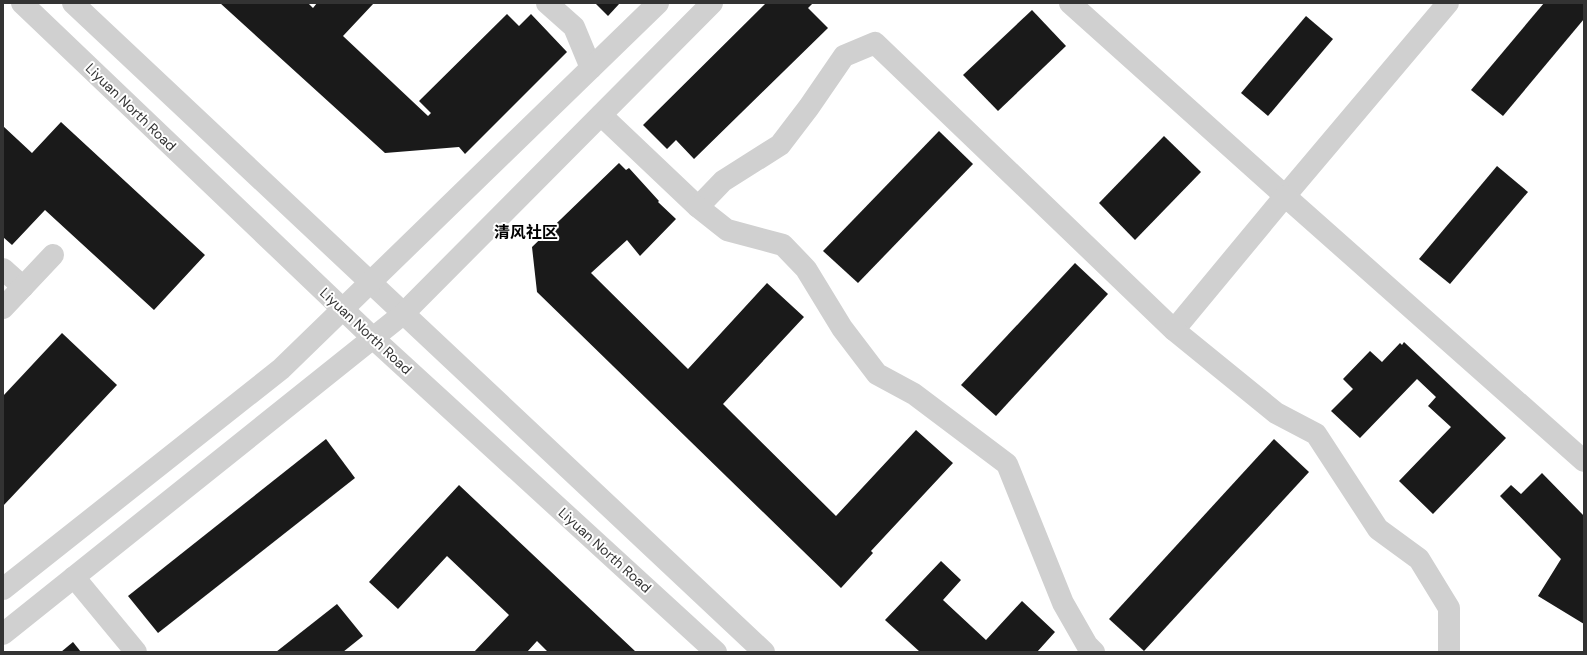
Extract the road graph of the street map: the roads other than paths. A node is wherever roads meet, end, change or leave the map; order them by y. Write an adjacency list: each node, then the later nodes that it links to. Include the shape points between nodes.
1 (22, 3): 17 (street, Liyuan North Road)
2 (73, 3): 14 (street)
3 (547, 3): 8 (street, via 574,27)
4 (658, 3): 8 (street)
5 (712, 3): 9 (street)
6 (1070, 3): 10 (street)
7 (1448, 3): 10 (street)
8 (591, 68): 14 (street)
9 (600, 116): 11 (street); 18 (street)
10 (1285, 196): 19 (street); 21 (street)
11 (698, 207): 19 (street, via 723,181 780,146 844,56 875,43); 28 (street, via 728,230 783,245 806,269 842,328 877,374 914,394 1007,464 1063,603 1087,645)
12 (53, 255): 15 (street)
13 (3, 269): 15 (street)
14 (370, 282): 17 (street); 18 (street)
15 (23, 287): 16 (street)
16 (3, 308)
17 (343, 309): 20 (street, Liyuan North Road); 23 (street, via 281,369)
18 (403, 314): 20 (street); 27 (street)
19 (1174, 330): 29 (street, via 1276,413 1316,434 1378,529 1419,559 1448,608)
20 (374, 339): 22 (street); 26 (street, Liyuan North Road)
21 (1584, 462)
22 (74, 577): 24 (street); 25 (street)
23 (3, 589)
24 (3, 634)
25 (136, 652)
26 (716, 652)
27 (764, 652)
28 (1094, 652)
29 (1449, 652)

